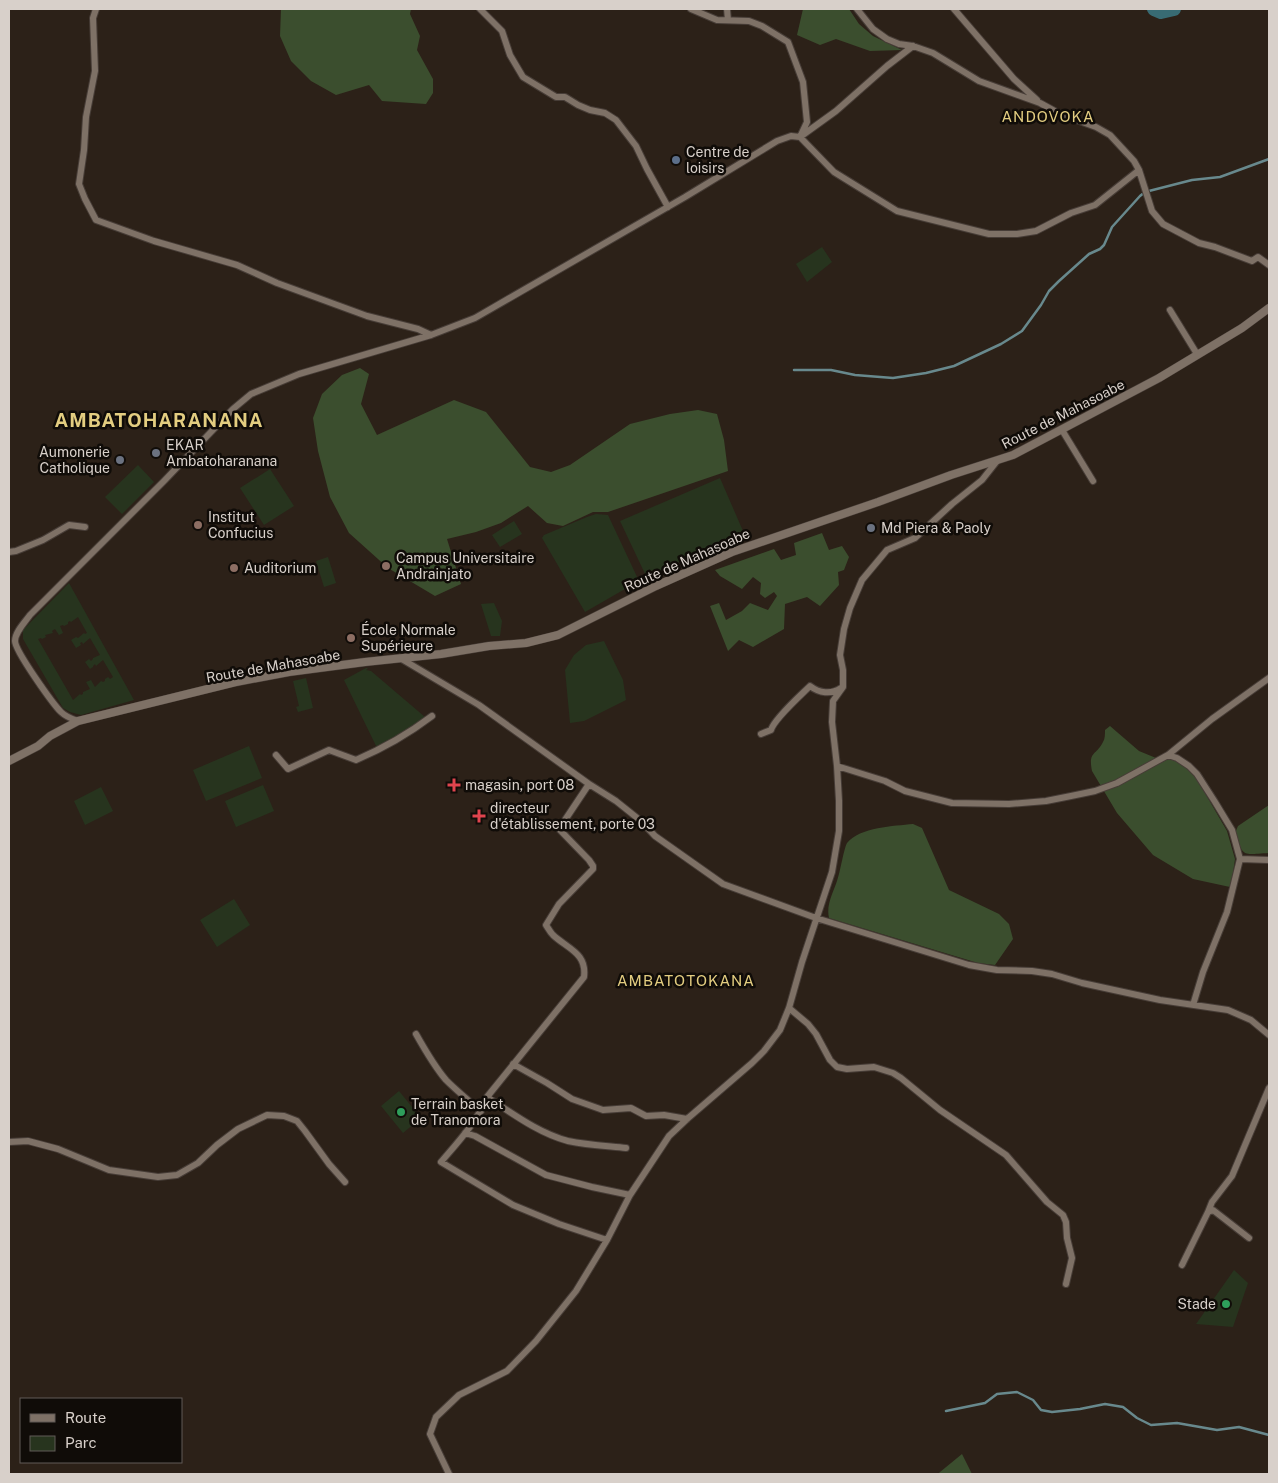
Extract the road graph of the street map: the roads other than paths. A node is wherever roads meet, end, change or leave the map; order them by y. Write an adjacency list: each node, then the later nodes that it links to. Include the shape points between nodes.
1 (96, 9): 16 (street, via 93,18 95,72 86,117 79,184 96,220 237,265 366,316)
2 (480, 9): 12 (street, via 502,31 510,55 523,77 556,96 616,120 636,146)
3 (692, 9): 7 (street, via 716,20)
4 (727, 9): 7 (street)
5 (857, 9): 8 (street, via 872,29 887,39)
6 (954, 9): 9 (street, via 1014,79)
7 (728, 20): 10 (street, via 749,21 788,42 803,82 807,122)
8 (913, 46): 9 (street, via 933,53 979,81); 10 (street)
9 (1040, 103): 11 (street, via 1110,135 1134,160)
10 (800, 137): 11 (street, via 834,172 897,211 989,234 1036,231 1070,213 1095,205); 12 (street, via 791,136 777,141)
11 (1139, 170): 13 (street, via 1152,211 1163,224 1199,243 1252,261 1258,257)
12 (668, 207): 16 (street, via 475,318)
13 (1269, 265)
14 (1269, 308): 17 (street, Route de Mahasoabe)
15 (1170, 310): 17 (street)
16 (431, 335): 23 (street, via 299,374 251,394 232,408 164,481 30,614)
17 (1197, 354): 18 (street, Route de Mahasoabe)
18 (1062, 430): 19 (street, Route de Mahasoabe); 20 (street)
19 (997, 461): 24 (street, Route de Mahasoabe, via 732,552 558,635 526,643); 26 (street, via 982,480 915,538 887,550 862,580 844,629 840,655)
20 (1093, 481)
21 (85, 527): 22 (street, via 69,525 43,540)
22 (9, 552)
23 (12, 642): 28 (street, via 60,712)
24 (400, 658): 28 (street, Route de Mahasoabe, via 289,672); 34 (street, via 479,705)
25 (1269, 678): 31 (street)
26 (843, 687): 29 (street, via 836,692 827,692 816,691 810,686 782,713 771,730); 33 (street, via 833,701 832,722)
27 (432, 716): 30 (street, via 382,749 356,760 329,750 288,769)
28 (78, 722): 32 (street, Route de Mahasoabe)
29 (761, 734)
30 (276, 755)
31 (1168, 755): 33 (street, via 1117,783 1095,791 1046,801 1009,804 952,803 905,791); 35 (street, via 1197,774 1232,830)
32 (9, 760)
33 (838, 766): 37 (street, via 839,831 832,872)
34 (589, 784): 37 (street, via 616,801 655,836 723,884); 42 (street, via 558,829 593,866 559,904 546,925 581,958 584,977)
35 (1240, 859): 36 (street); 38 (street, via 1228,912)
36 (1269, 860)
37 (816, 918): 38 (street, via 969,965 1052,974); 39 (street)
38 (1193, 1005): 41 (street, via 1228,1010 1251,1020)
39 (789, 1008): 46 (street, via 780,1030 764,1051); 56 (street, via 808,1024 837,1067 874,1067 893,1073 1006,1155 1047,1202 1063,1215 1072,1258)
40 (416, 1034): 45 (street, via 446,1080)
41 (1269, 1034)
42 (513, 1064): 44 (street); 46 (street, via 572,1100 603,1110 631,1108 646,1116)
43 (1269, 1088): 52 (street, via 1232,1176)
44 (487, 1096): 45 (street); 49 (street, via 523,1121 566,1140)
45 (481, 1111): 47 (street)
46 (687, 1119): 51 (street, via 669,1136)
47 (466, 1133): 51 (street, via 546,1174); 54 (street, via 441,1162 514,1205)
48 (9, 1142): 50 (street, via 28,1142 58,1149 110,1170 158,1178 177,1175 198,1163 238,1129 266,1115 284,1116 297,1121)
49 (626, 1148)
50 (345, 1182)
51 (630, 1195): 54 (street)
52 (1208, 1212): 53 (street, via 1213,1210); 55 (street)
53 (1249, 1238)
54 (607, 1240): 57 (street, via 576,1292 536,1341 507,1371 459,1395 436,1417 430,1434)
55 (1182, 1265)
56 (1066, 1284)
57 (448, 1474)

